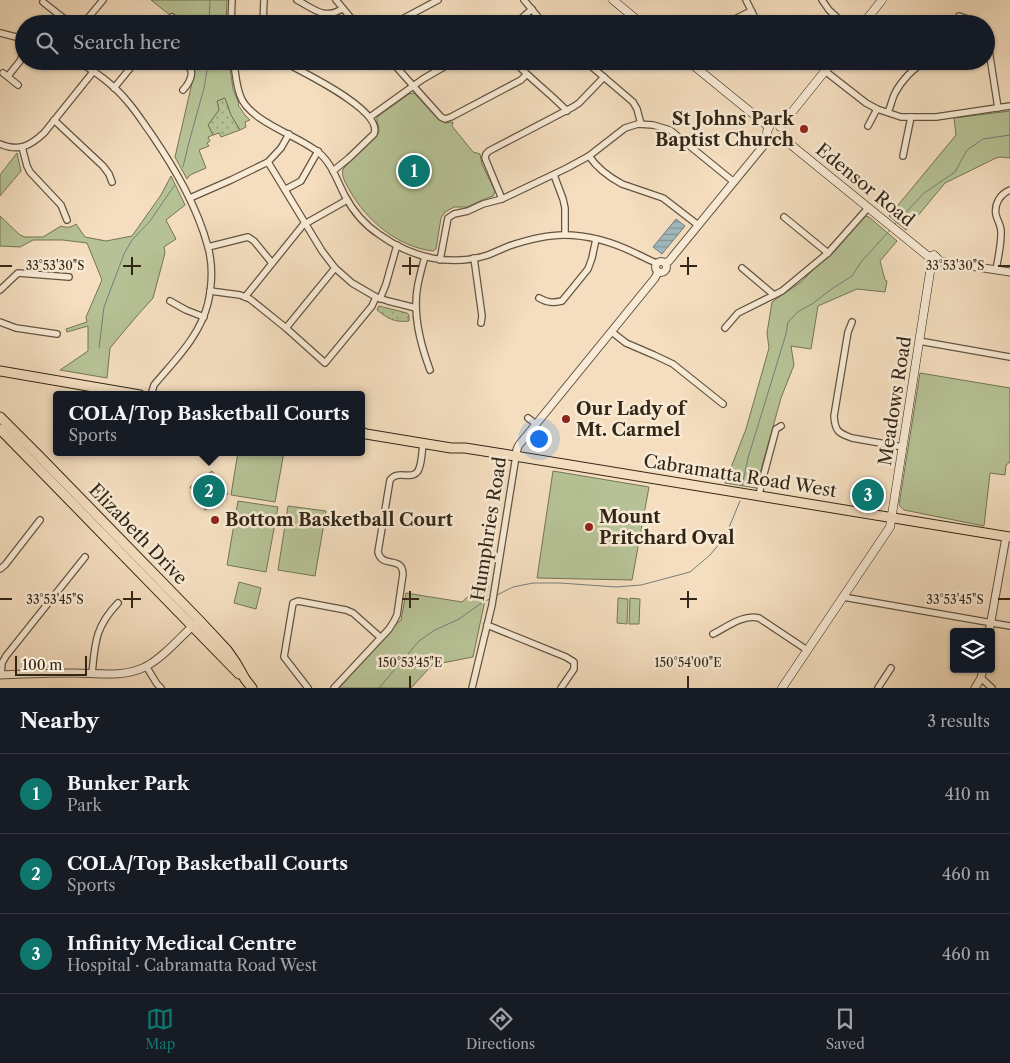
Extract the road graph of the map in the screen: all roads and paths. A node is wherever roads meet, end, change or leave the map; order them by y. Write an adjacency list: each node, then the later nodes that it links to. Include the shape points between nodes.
1 (103, 0): 17 (street)
2 (232, 0): 18 (street)
3 (264, 0): 19 (street)
4 (297, 0): 13 (street, via 325,14 334,14)
5 (336, 0): 13 (street)
6 (438, 0): 21 (street)
7 (524, 0): 14 (street)
8 (613, 0): 24 (main road)
9 (746, 0): 15 (street)
10 (822, 0): 27 (street)
11 (882, 0): 28 (main road)
12 (43, 2): 16 (street)
13 (342, 9): 20 (street)
14 (532, 9): 22 (street); 23 (street)
15 (752, 11): 25 (street); 26 (street)
16 (60, 15)
17 (90, 15)
18 (231, 15)
19 (263, 15)
20 (348, 15)
21 (410, 15)
22 (525, 15)
23 (537, 15)
24 (631, 15)
25 (743, 15)
26 (754, 15)
27 (834, 15)
28 (870, 15)
29 (0, 34): 30 (street)
30 (15, 37)
31 (15, 65): 48 (street, via 5,74)
32 (90, 70): 45 (street)
33 (129, 70): 50 (street)
34 (190, 70): 51 (street, via 188,84)
35 (236, 70): 64 (street, via 240,95 247,107)
36 (298, 70): 57 (street, via 341,94)
37 (399, 70): 49 (street)
38 (438, 70): 49 (street)
39 (522, 70): 46 (street)
40 (596, 70): 47 (street)
41 (699, 70): 63 (main road)
42 (825, 70): 54 (street, via 866,104); 62 (main road)
43 (915, 70): 56 (street, via 898,89)
44 (992, 70): 53 (street)
45 (93, 72): 50 (street); 59 (street)
46 (526, 75): 49 (street, via 445,119); 55 (street)
47 (604, 77): 55 (street); 60 (street, via 633,102)
48 (18, 85)
49 (414, 87): 57 (street)
50 (114, 88): 79 (street, via 134,109)
51 (183, 90)
52 (1010, 106): 53 (street)
53 (998, 108): 58 (street, via 936,117)
54 (877, 109): 56 (street); 61 (street)
55 (567, 111): 80 (street, via 486,154)
56 (888, 112): 58 (street)
57 (370, 117): 73 (street, via 376,128 374,134)
58 (911, 117): 71 (street)
59 (54, 120): 68 (street, via 34,142); 75 (street, via 103,166)
60 (641, 124): 70 (street, via 624,128); 76 (street, via 670,130)
61 (868, 126)
62 (780, 127): 63 (main road, via 774,125); 66 (main road)
63 (769, 128): 65 (main road)
64 (289, 134): 69 (street); 72 (street)
65 (769, 138): 66 (main road, via 774,141); 76 (street)
66 (780, 138): 82 (main road, Edensor Road)
67 (0, 144): 68 (street)
68 (22, 147): 84 (street, via 30,172 61,205)
69 (318, 151): 73 (street); 77 (street, via 301,181)
70 (589, 156): 74 (street); 86 (street, via 596,166 616,181 663,198)
71 (903, 156)
72 (268, 162): 77 (street); 79 (street)
73 (334, 171): 81 (street)
74 (554, 175): 80 (street); 87 (street, via 564,198)
75 (112, 182)
76 (734, 182): 86 (street)
77 (286, 189): 85 (street)
78 (1010, 190): 102 (street, via 1004,192 996,205 1001,230)
79 (190, 198): 90 (street)
80 (502, 199): 95 (street, via 448,218)
81 (347, 200): 85 (street); 89 (street, via 368,225)
82 (868, 208): 91 (street); 93 (main road, Edensor Road)
83 (784, 217): 91 (street)
84 (67, 220)
85 (306, 224): 97 (street); 100 (street)
86 (698, 225): 98 (street, via 669,261)
87 (565, 235): 88 (street); 94 (street, via 539,237)
88 (596, 239): 98 (street); 110 (street, via 588,269 562,300 547,303)
89 (397, 246): 92 (street); 109 (street, via 386,284)
90 (208, 247): 97 (street, via 248,237); 106 (street, via 212,271)
91 (828, 253): 107 (street)
92 (424, 257): 95 (street); 112 (street)
93 (929, 257): 96 (main road, via 936,256); 99 (main road)
94 (474, 258): 95 (street); 115 (street)
95 (440, 260)
96 (938, 261): 99 (main road); 102 (street)
97 (272, 263): 108 (street)
98 (661, 263): 119 (street, Humphries Road, via 666,271 658,272)
99 (931, 266): 121 (main road, Meadows Road)
100 (335, 268): 109 (street, via 352,283); 117 (street)
101 (742, 268): 107 (street)
102 (996, 270): 103 (street)
103 (1010, 272)
104 (69, 277): 105 (street, via 18,273)
105 (0, 290)
106 (210, 291): 108 (street); 113 (street)
107 (774, 295): 118 (street, via 738,313)
108 (245, 297): 117 (street)
109 (378, 298): 112 (street); 117 (street, via 325,363)
110 (539, 298)
111 (170, 301): 113 (street)
112 (416, 308): 123 (street, via 422,347)
113 (204, 317): 126 (street, via 193,338)
114 (0, 322): 120 (street, via 16,328)
115 (481, 322)
116 (852, 322): 136 (street, via 834,416 837,431 852,438)
117 (286, 328)
118 (726, 328)
119 (612, 332): 127 (street, via 626,343 673,364); 130 (street, Humphries Road)
120 (57, 334)
121 (919, 341): 122 (street); 136 (main road, Meadows Road)
122 (1010, 357)
123 (430, 370)
124 (0, 372): 125 (main road)
125 (97, 391)
126 (152, 391)
127 (723, 404)
128 (0, 417): 147 (main road, Elizabeth Drive)
129 (528, 418): 130 (street)
130 (536, 424): 138 (street, Humphries Road, via 518,447)
131 (781, 426): 139 (street, via 776,429)
132 (0, 429): 147 (main road, Elizabeth Drive)
133 (365, 430): 137 (main road, Cabramatta Road West)
134 (365, 433): 135 (main road, Cabramatta Road West)
135 (423, 443): 137 (main road, Cabramatta Road West); 153 (street, via 416,473 411,476 396,474 388,484 378,552 384,561 400,565 403,574 397,615)
136 (903, 447): 140 (main road, Meadows Road)
137 (465, 448): 138 (main road, Cabramatta Road West)
138 (516, 456): 139 (main road, Cabramatta Road West); 149 (street, Humphries Road)
139 (759, 496): 140 (main road, Cabramatta Road West)
140 (892, 518): 142 (main road, Cabramatta Road West); 145 (main road, Meadows Road, via 888,531)
141 (40, 520): 144 (street)
142 (1008, 537): 148 (street)
143 (85, 557): 159 (street, via 6,656)
144 (0, 569)
145 (843, 598): 148 (street); 154 (main road, Meadows Road)
146 (118, 603): 158 (street, via 97,636)
147 (196, 623): 155 (street); 162 (main road, Elizabeth Drive)
148 (991, 623): 150 (street); 151 (street)
149 (487, 625): 165 (street, Humphries Road); 166 (street, via 574,662 574,669)
150 (1010, 626)
151 (990, 628)
152 (713, 634): 154 (street, via 744,618 754,617)
153 (380, 637): 163 (street, via 346,610 298,601 293,603 284,657); 164 (street)
154 (807, 650): 167 (main road, Meadows Road)
155 (146, 666): 158 (street, via 122,674); 161 (street)
156 (891, 668): 168 (street)
157 (982, 673): 160 (street)
158 (92, 674): 159 (street)
159 (1, 675)
160 (981, 678): 169 (street); 170 (street)
161 (161, 688)
162 (252, 688)
163 (308, 688)
164 (334, 688)
165 (472, 688)
166 (561, 688)
167 (782, 688)
168 (878, 688)
169 (975, 688)
170 (992, 688)

